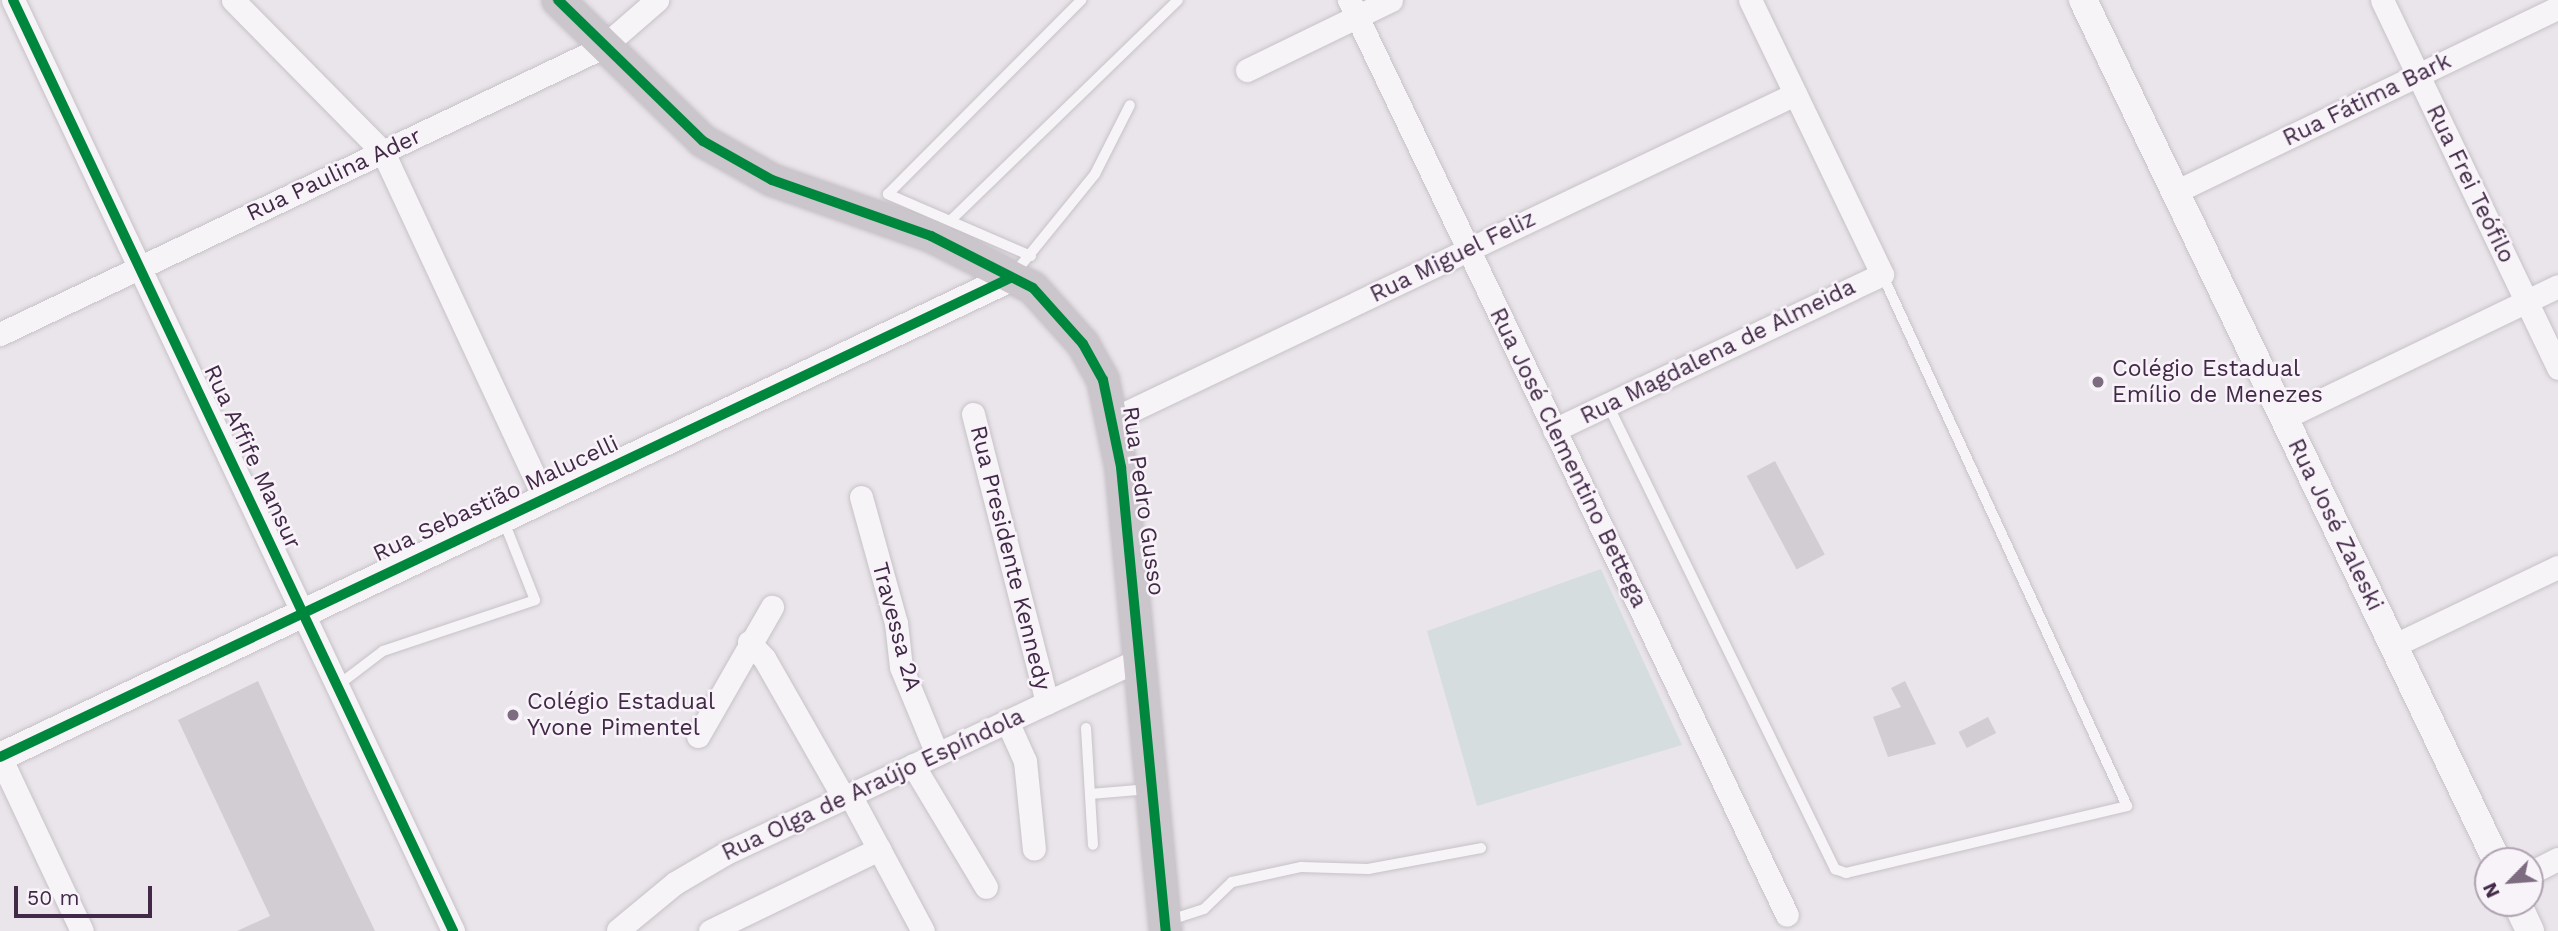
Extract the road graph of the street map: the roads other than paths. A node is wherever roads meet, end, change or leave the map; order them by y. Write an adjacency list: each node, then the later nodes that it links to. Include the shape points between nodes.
1 (13, 0): 24 (street, Rua Affife Mansur)
2 (233, 0): 18 (street)
3 (558, 0): 13 (main road, Rua Pedro Gusso)
4 (657, 0): 13 (street, Rua Paulina Ader)
5 (1081, 0): 20 (lane)
6 (1178, 0): 21 (lane)
7 (1391, 0): 11 (street)
8 (1750, 0): 16 (street)
9 (2083, 0): 19 (street, Rua José Zaleski)
10 (2382, 0): 15 (street, Rua Frei Teófilo)
11 (1352, 8): 14 (street); 22 (street, Rua José Clementino Bettega)
12 (2558, 8): 15 (street, Rua Fátima Bark)
13 (603, 47): 18 (street, Rua Paulina Ader); 20 (main road, Rua Pedro Gusso, via 674,117 737,163)
14 (1247, 70)
15 (2418, 75): 19 (street, Rua Fátima Bark); 27 (street, Rua Frei Teófilo)
16 (1795, 94): 22 (street, Rua Miguel Feliz); 25 (street)
17 (1130, 105): 23 (lane, via 1095,174)
18 (383, 152): 24 (street, Rua Paulina Ader); 36 (street)
19 (2175, 192): 32 (street, Rua José Zaleski)
20 (883, 205): 21 (lane); 23 (main road, Rua Pedro Gusso, via 959,249)
21 (951, 220): 23 (lane)
22 (1468, 250): 33 (street, Rua Miguel Feliz); 34 (street, Rua José Clementino Bettega)
23 (1020, 267): 33 (main road, Rua Pedro Gusso); 36 (street, Rua Sebastião Malucelli)
24 (139, 268): 28 (street, Rua Paulina Ader); 40 (street, Rua Affife Mansur)
25 (1882, 274): 30 (street, Rua Magdalena de Almeida); 30 (lane, via 2127,806 1846,873 1835,869)
26 (2558, 286): 27 (street)
27 (2526, 301): 29 (street, Rua Frei Teófilo); 32 (street)
28 (0, 334)
29 (2558, 368)
30 (1608, 405): 34 (street, Rua Magdalena de Almeida)
31 (973, 414): 45 (street, Rua Presidente Kennedy)
32 (2284, 418): 42 (street, Rua José Zaleski)
33 (1111, 421): 43 (main road, Rua Pedro Gusso)
34 (1554, 430): 61 (street, Rua José Clementino Bettega)
35 (861, 497): 49 (street, Travessa 2A, via 896,623 899,660)
36 (545, 499): 37 (street, Rua Sebastião Malucelli)
37 (503, 519): 40 (street, Rua Sebastião Malucelli); 44 (lane, via 536,600 383,651)
38 (2558, 566): 42 (street)
39 (772, 607): 41 (street)
40 (303, 614): 44 (street, Rua Affife Mansur); 50 (street, Rua Sebastião Malucelli)
41 (749, 642): 48 (street); 54 (street, via 764,658)
42 (2393, 646): 56 (street, Rua José Zaleski)
43 (1141, 659): 45 (street, Rua Olga de Araújo Espíndola); 52 (main road, Rua Pedro Gusso)
44 (337, 686): 65 (street, Rua Affife Mansur)
45 (1047, 703): 46 (street, Rua Olga de Araújo Espíndola)
46 (1007, 721): 49 (street, Rua Olga de Araújo Espíndola); 59 (street, via 1025,761)
47 (1087, 727): 53 (lane)
48 (698, 736)
49 (937, 754): 51 (street, Rua Olga de Araújo Espíndola)
50 (0, 757): 64 (street)
51 (913, 765): 54 (street, Rua Olga de Araújo Espíndola); 60 (street)
52 (1153, 789): 53 (lane); 62 (main road, Rua Pedro Gusso)
53 (1090, 794): 55 (lane)
54 (847, 796): 58 (street); 63 (street, Rua Olga de Araújo Espíndola, via 698,868)
55 (1093, 845)
56 (2490, 847)
57 (1481, 848): 62 (lane, via 1368,869 1301,867 1232,882 1204,909)
58 (879, 849): 66 (street); 67 (street)
59 (1034, 849)
60 (986, 887)
61 (1787, 915)
62 (1166, 926)
63 (618, 930)
64 (82, 931)
65 (453, 931)
66 (710, 931)
67 (923, 931)

